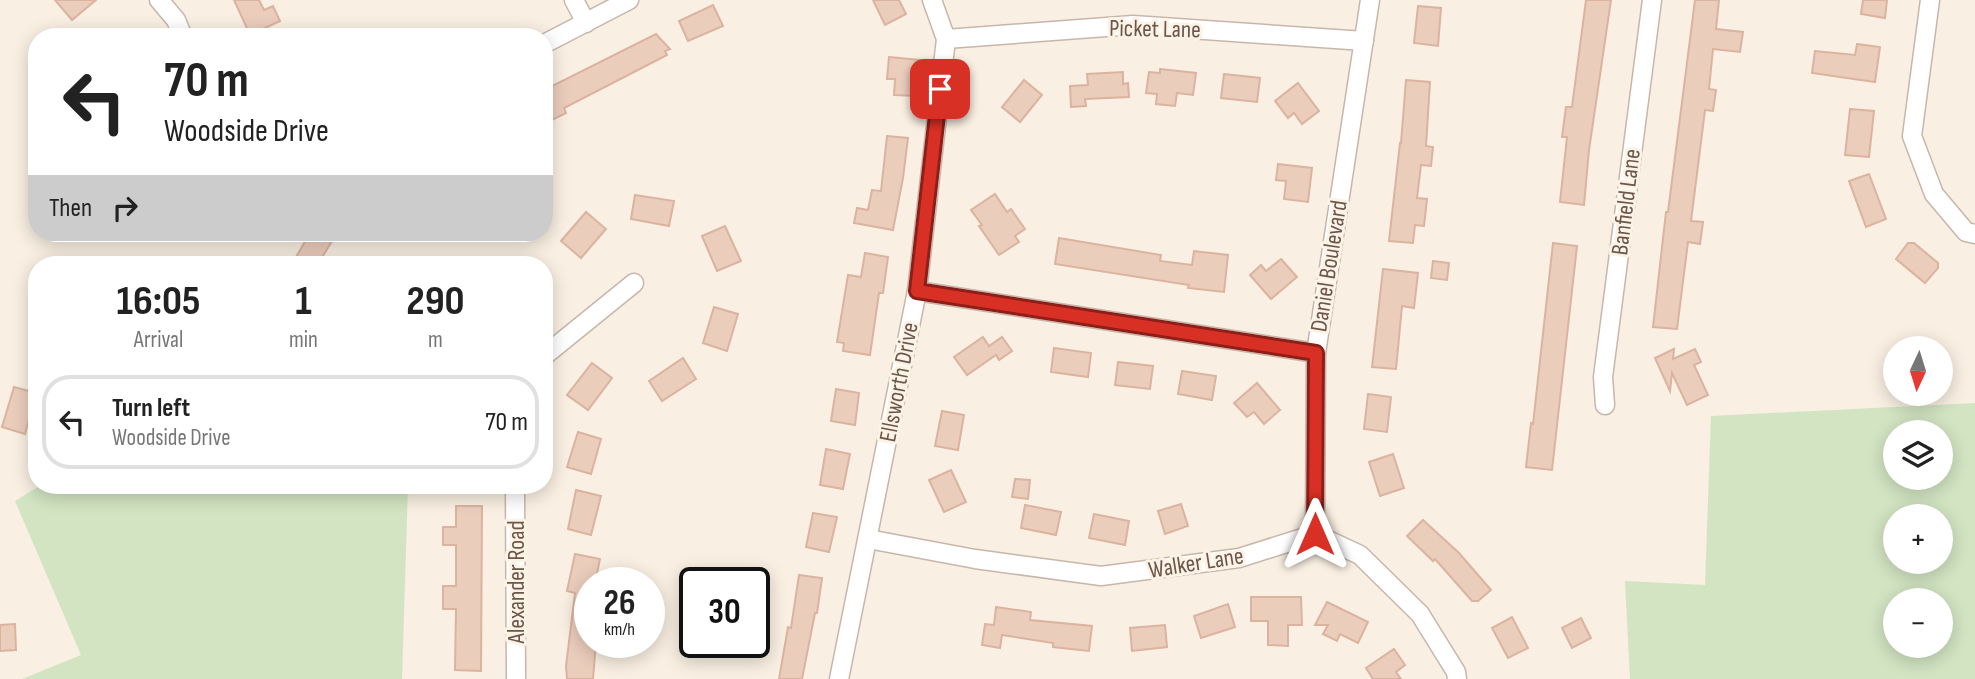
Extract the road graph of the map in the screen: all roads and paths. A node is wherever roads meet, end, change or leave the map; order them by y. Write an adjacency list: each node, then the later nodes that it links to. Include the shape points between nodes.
1 (159, 0): 9 (street)
2 (574, 0): 8 (street)
3 (629, 0): 8 (street)
4 (932, 0): 10 (street, Ellsworth Drive)
5 (1370, 0): 12 (street, Daniel Boulevard)
6 (1652, 0): 18 (street, Banfield Lane, via 1603,377)
7 (1930, 0): 13 (street, via 1912,136 1934,194 1966,232)
8 (586, 23): 11 (street)
9 (179, 28)
10 (946, 39): 12 (street, Picket Lane, via 1133,25); 15 (street, Ellsworth Drive)
11 (553, 40)
12 (1364, 41): 17 (street, Daniel Boulevard)
13 (1975, 234)
14 (634, 283): 16 (street)
15 (917, 291): 17 (street); 21 (street, Ellsworth Drive)
16 (553, 349)
17 (1316, 353): 20 (street, Daniel Boulevard)
18 (1605, 405)
19 (515, 494): 22 (street, Alexander Road)
20 (1315, 534): 21 (street, Walker Lane, via 1239,558 1101,576); 24 (street, via 1360,555 1420,614)
21 (868, 539): 23 (street, Ellsworth Drive)
22 (516, 679)
23 (839, 679)
24 (1457, 679)

